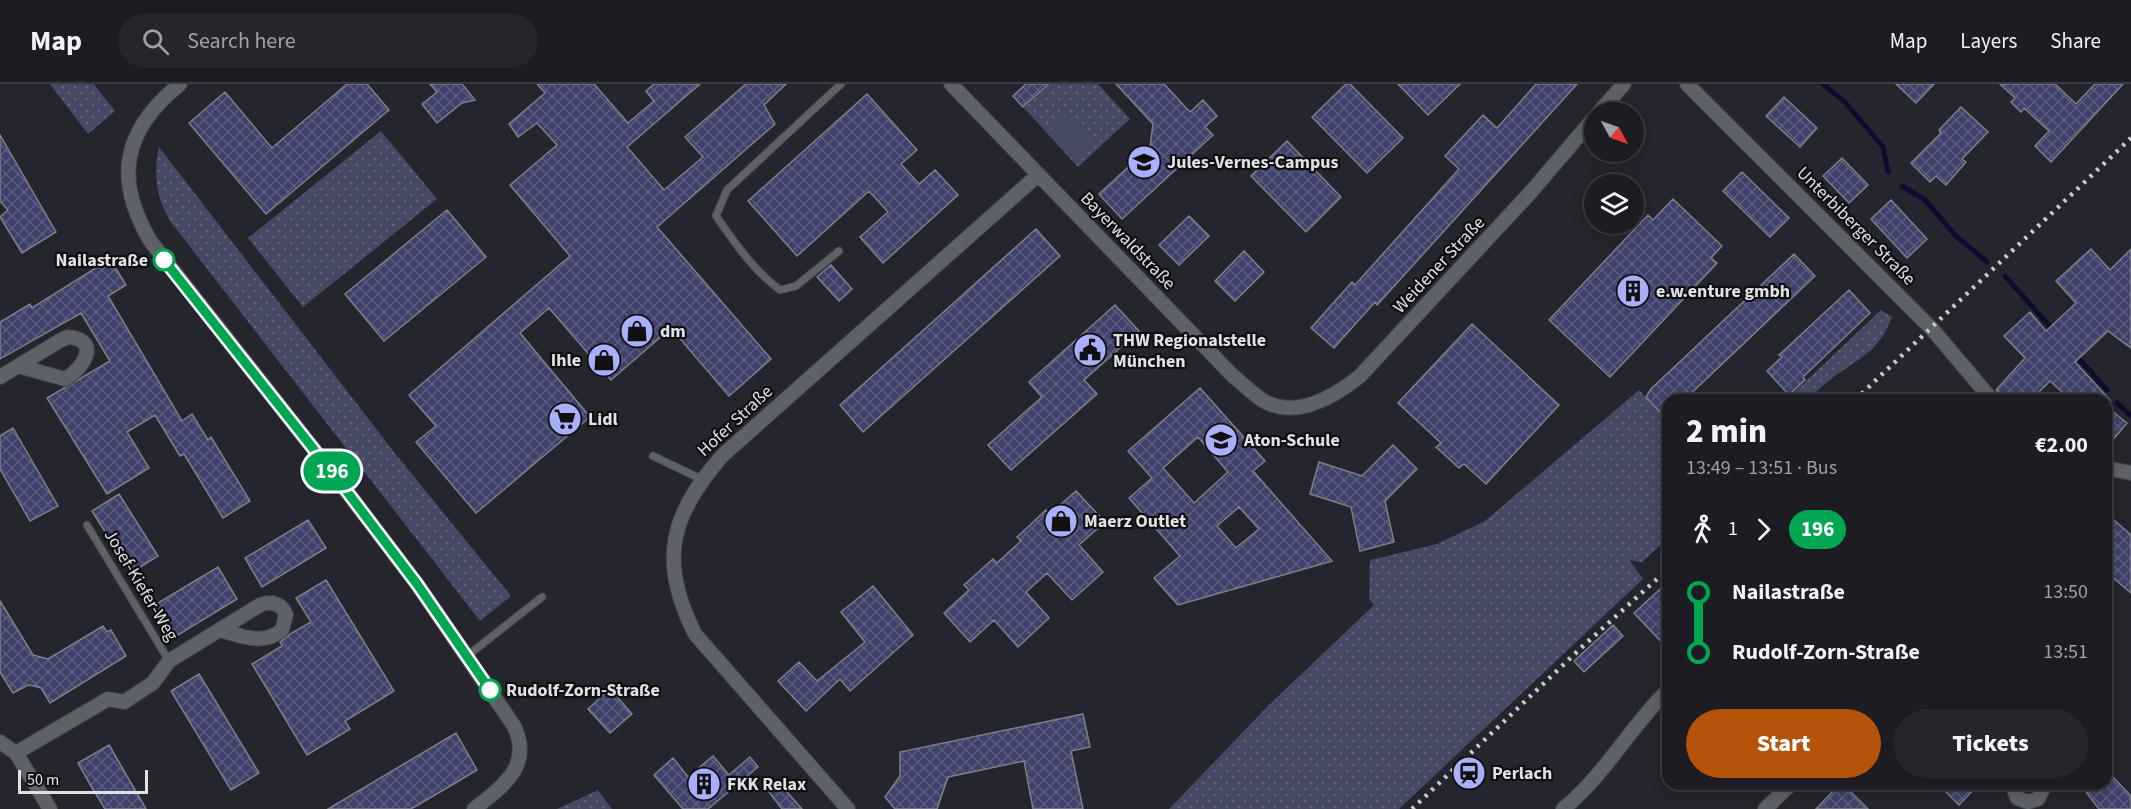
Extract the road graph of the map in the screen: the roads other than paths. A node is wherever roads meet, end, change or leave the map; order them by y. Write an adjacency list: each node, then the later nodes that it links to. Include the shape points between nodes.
1 (180, 84): 21 (street, via 151,110 133,145 129,192 138,220 151,242 342,485)
2 (840, 84): 9 (lane, via 727,190 716,216 744,257 780,290 796,286)
3 (951, 84): 8 (street, Bayerwaldstraße)
4 (1624, 84): 6 (street)
5 (1686, 84): 12 (street, Unterbiberger Straße, via 1932,329)
6 (1608, 102)
7 (1584, 130): 13 (street, Weidener Straße, via 1360,376 1329,398)
8 (1038, 175): 13 (street, Bayerwaldstraße, via 1233,376 1262,400); 17 (street, Hofer Straße, via 723,455)
9 (839, 251)
10 (18, 366): 11 (street)
11 (0, 377)
12 (1987, 394)
13 (1289, 408)
14 (653, 456): 17 (lane)
15 (2112, 469): 16 (street)
16 (2131, 473)
17 (702, 479): 31 (street, Hofer Straße, via 676,529 673,564 682,608 695,634)
18 (87, 525): 22 (lane, Josef-Kiefer-Weg)
19 (542, 597): 21 (lane)
20 (220, 630): 22 (street)
21 (467, 656): 30 (street, via 514,726 521,739 522,755 504,782)
22 (169, 661): 25 (street, via 153,683 124,702 108,699)
23 (1662, 696): 32 (street, via 1587,790)
24 (0, 742): 25 (street)
25 (16, 753): 29 (street)
26 (1785, 790): 33 (street)
27 (2014, 790): 28 (street, via 2017,798 2028,802 2038,799)
28 (2042, 790)
29 (50, 809)
30 (474, 809)
31 (848, 809)
32 (1563, 809)
33 (1765, 809)

